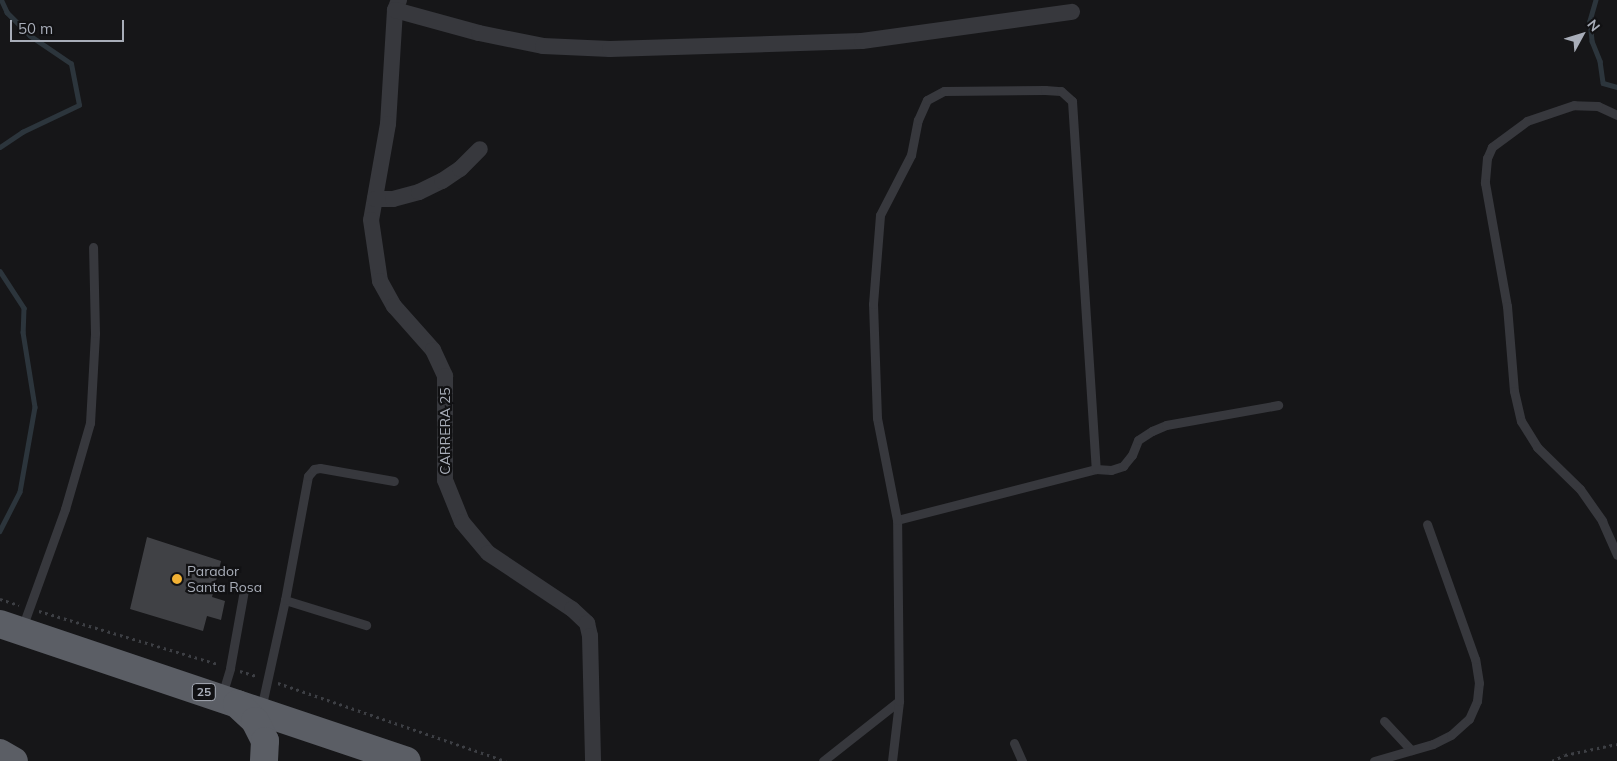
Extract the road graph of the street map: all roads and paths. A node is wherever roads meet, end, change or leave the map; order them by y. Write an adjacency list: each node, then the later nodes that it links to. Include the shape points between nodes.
1 (397, 5): 2 (street, via 478,33 543,46 610,50 862,41); 5 (street, CARRERA 25, via 388,124)
2 (1072, 12)
3 (1617, 115): 12 (lane, via 1598,106 1574,105 1527,121 1492,147 1487,158 1485,182 1508,306 1514,391 1522,421 1537,447 1580,489 1602,521)
4 (480, 149): 5 (street, via 460,169 419,192 394,199)
5 (375, 199): 32 (street, CARRERA 25, via 371,220 380,280 394,306 433,350 445,376 445,480 462,522 488,553 572,608 587,623)
6 (93, 247): 16 (lane, via 95,332 90,423 64,509)
7 (1278, 406): 8 (lane, via 1166,425 1138,440 1132,456 1123,466 1111,470)
8 (1096, 469): 10 (lane); 10 (lane, via 1072,101 1061,92 1045,90 944,91 928,100 918,120 911,155 880,215 873,304 877,418)
9 (394, 481): 15 (lane, via 320,468 308,476)
10 (897, 520): 20 (lane)
11 (1427, 524): 25 (lane, via 1474,659 1479,683 1478,701 1469,719 1451,735)
12 (1617, 555)
13 (244, 590): 18 (lane)
14 (0, 599): 16 (path, 25)
15 (285, 600): 17 (lane); 19 (lane)
16 (17, 621): 18 (path, 25); 21 (highway, 25)
17 (366, 624)
18 (230, 668): 19 (path, 25); 21 (lane)
19 (267, 679): 21 (lane); 31 (path, 25)
20 (899, 700): 33 (lane); 34 (lane)
21 (239, 704): 27 (highway, 25); 29 (highway, via 262,734)
22 (1384, 721): 25 (lane)
23 (1014, 743): 35 (lane)
24 (1617, 744): 37 (path, via 1565,755)
25 (1411, 750): 36 (lane)
26 (0, 753): 28 (highway)
27 (395, 757): 30 (highway, via 354,756)
28 (14, 761)
29 (264, 761)
30 (345, 761)
31 (506, 761)
32 (593, 761)
33 (823, 761)
34 (892, 761)
35 (1022, 761)
36 (1374, 761)
37 (1552, 761)

